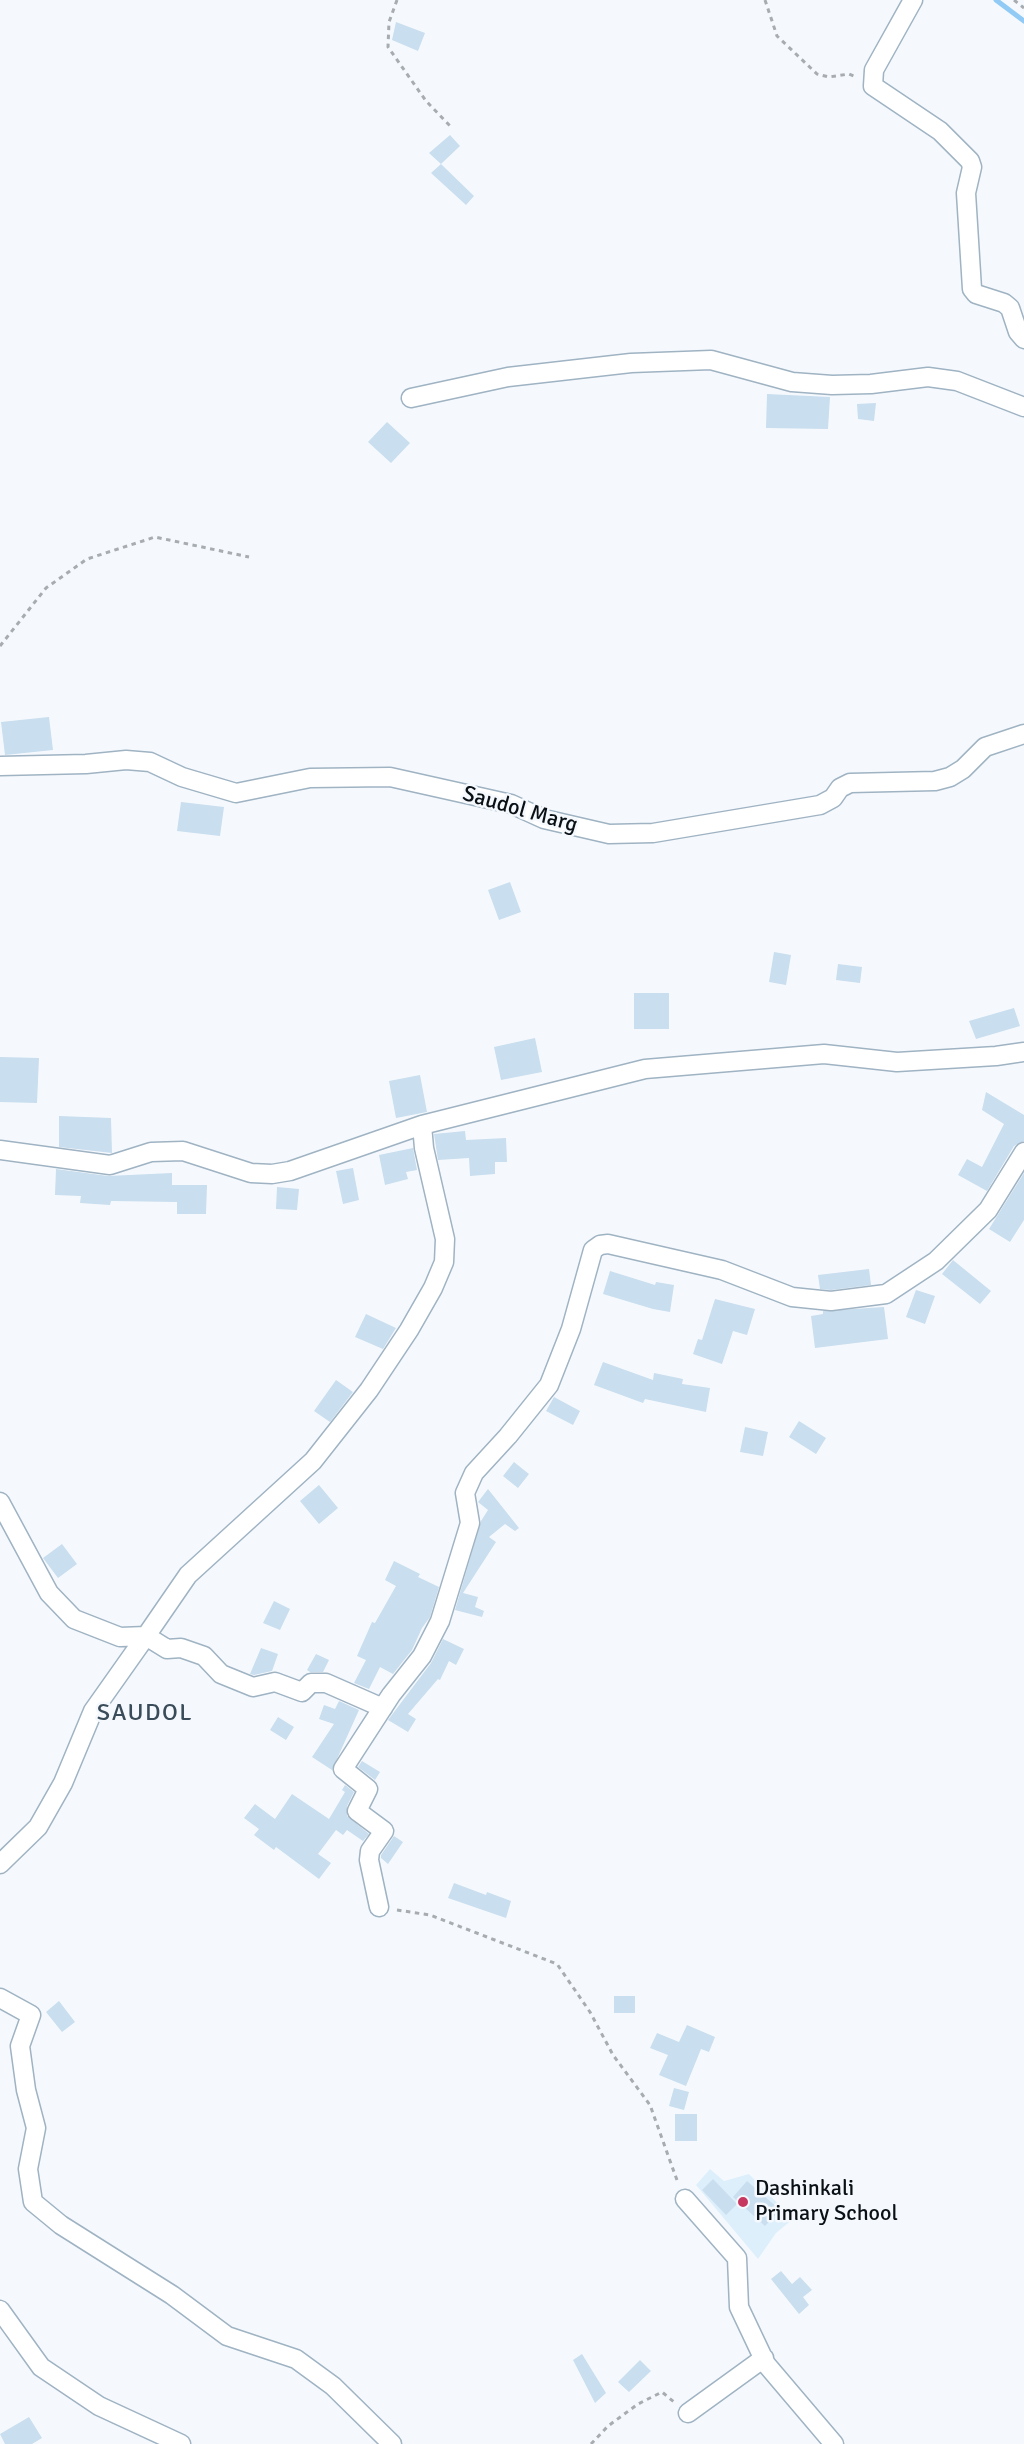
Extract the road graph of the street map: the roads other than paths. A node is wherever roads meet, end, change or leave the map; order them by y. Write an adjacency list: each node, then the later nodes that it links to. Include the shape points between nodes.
1 (913, 0): 2 (street, via 874,70 873,86 940,130 970,161 966,194 972,289 1010,308)
2 (1024, 339)
3 (411, 398): 4 (street, via 508,377 631,363 711,360 792,382 871,384 928,377 957,381)
4 (1024, 407)
5 (1024, 734): 6 (street, Saudol Marg, via 985,747 963,769 943,779 850,783 820,805 653,833 609,834 544,819 511,804 390,777 310,778 236,793 150,762)
6 (0, 766)
7 (1024, 1052): 8 (street, via 897,1062 824,1054 645,1069)
8 (422, 1125): 9 (street, via 272,1174 251,1173 183,1151 151,1152 110,1165); 12 (street, via 445,1239 444,1262 433,1288 369,1390 313,1461 188,1575)
9 (0, 1149)
10 (1024, 1152): 13 (street, via 988,1210 936,1261 886,1294 831,1301 792,1297 722,1270 608,1244 593,1250 571,1329 549,1385 474,1473 465,1493 470,1523 440,1621 422,1656)
11 (0, 1502): 12 (street, via 49,1593 74,1618 120,1637)
12 (146, 1636): 13 (street, via 167,1649 181,1648 204,1656 221,1674 253,1688 275,1682 302,1692 311,1683 326,1683); 14 (street, via 93,1710 63,1783 38,1827)
13 (383, 1708): 15 (street, via 343,1769 368,1789 357,1811 384,1831 370,1851 369,1860)
14 (0, 1864)
15 (379, 1907)
16 (0, 1998): 22 (street, via 31,2015 20,2046 36,2128 28,2169 33,2202 61,2225 172,2295 227,2336 296,2359 333,2386)
17 (685, 2199): 19 (street, via 737,2258 739,2307)
18 (0, 2310): 21 (street, via 40,2367 99,2406)
19 (764, 2358): 20 (street); 23 (street)
20 (687, 2413)
21 (181, 2444)
22 (392, 2444)
23 (834, 2444)

